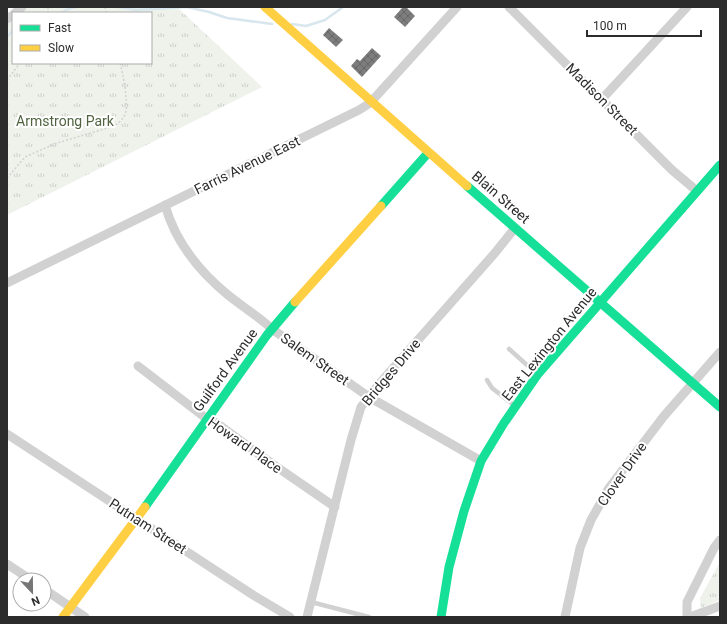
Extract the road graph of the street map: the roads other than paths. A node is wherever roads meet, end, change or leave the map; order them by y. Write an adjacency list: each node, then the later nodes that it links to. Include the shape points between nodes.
1 (265, 7): 6 (street, Blain Street)
2 (457, 7): 6 (street, Farris Avenue East)
3 (509, 7): 5 (street, Madison Street)
4 (687, 7): 5 (street)
5 (602, 99): 9 (street, Madison Street, via 672,170)
6 (370, 102): 7 (street, Blain Street); 10 (street, Farris Avenue East, via 359,110)
7 (428, 154): 11 (street, Blain Street); 14 (street, Guilford Avenue)
8 (720, 164): 9 (street, East Lexington Avenue)
9 (697, 191): 13 (street, East Lexington Avenue)
10 (165, 205): 12 (street, Farris Avenue East); 14 (street, Salem Street, via 179,239 203,271)
11 (515, 228): 13 (street, Blain Street); 21 (street, Bridges Drive)
12 (7, 283)
13 (600, 302): 18 (street, East Lexington Avenue); 20 (street, Blain Street)
14 (272, 329): 21 (street, Salem Street); 24 (street, Guilford Avenue)
15 (509, 349): 18 (lane)
16 (720, 352): 20 (street, Clover Drive)
17 (138, 366): 24 (street, Howard Place)
18 (538, 374): 22 (street, East Lexington Avenue)
19 (487, 380): 22 (lane, via 492,388)
20 (694, 383): 23 (street, Blain Street); 43 (street, Clover Drive, via 664,416 609,488 580,548)
21 (369, 397): 26 (street, Salem Street); 27 (street, Bridges Drive, via 361,407)
22 (515, 406): 26 (street, East Lexington Avenue)
23 (720, 407)
24 (207, 420): 27 (street, Howard Place, via 214,422); 28 (street, Guilford Avenue)
25 (7, 434): 28 (street, Putnam Street)
26 (481, 461): 42 (street, East Lexington Avenue, via 464,511)
27 (335, 507): 33 (street, Bridges Drive)
28 (137, 518): 35 (street, Guilford Avenue); 39 (street, Putnam Street)
29 (720, 540): 44 (street, via 687,602)
30 (7, 564): 31 (street)
31 (19, 572)
32 (52, 594): 35 (street)
33 (311, 602): 36 (lane); 40 (street, Bridges Drive)
34 (720, 606): 44 (street)
35 (70, 607): 37 (street, Guilford Avenue); 38 (street)
36 (363, 616): 41 (lane)
37 (63, 617)
38 (85, 617)
39 (290, 617)
40 (307, 617)
41 (369, 617)
42 (441, 617)
43 (565, 617)
44 (688, 617)

